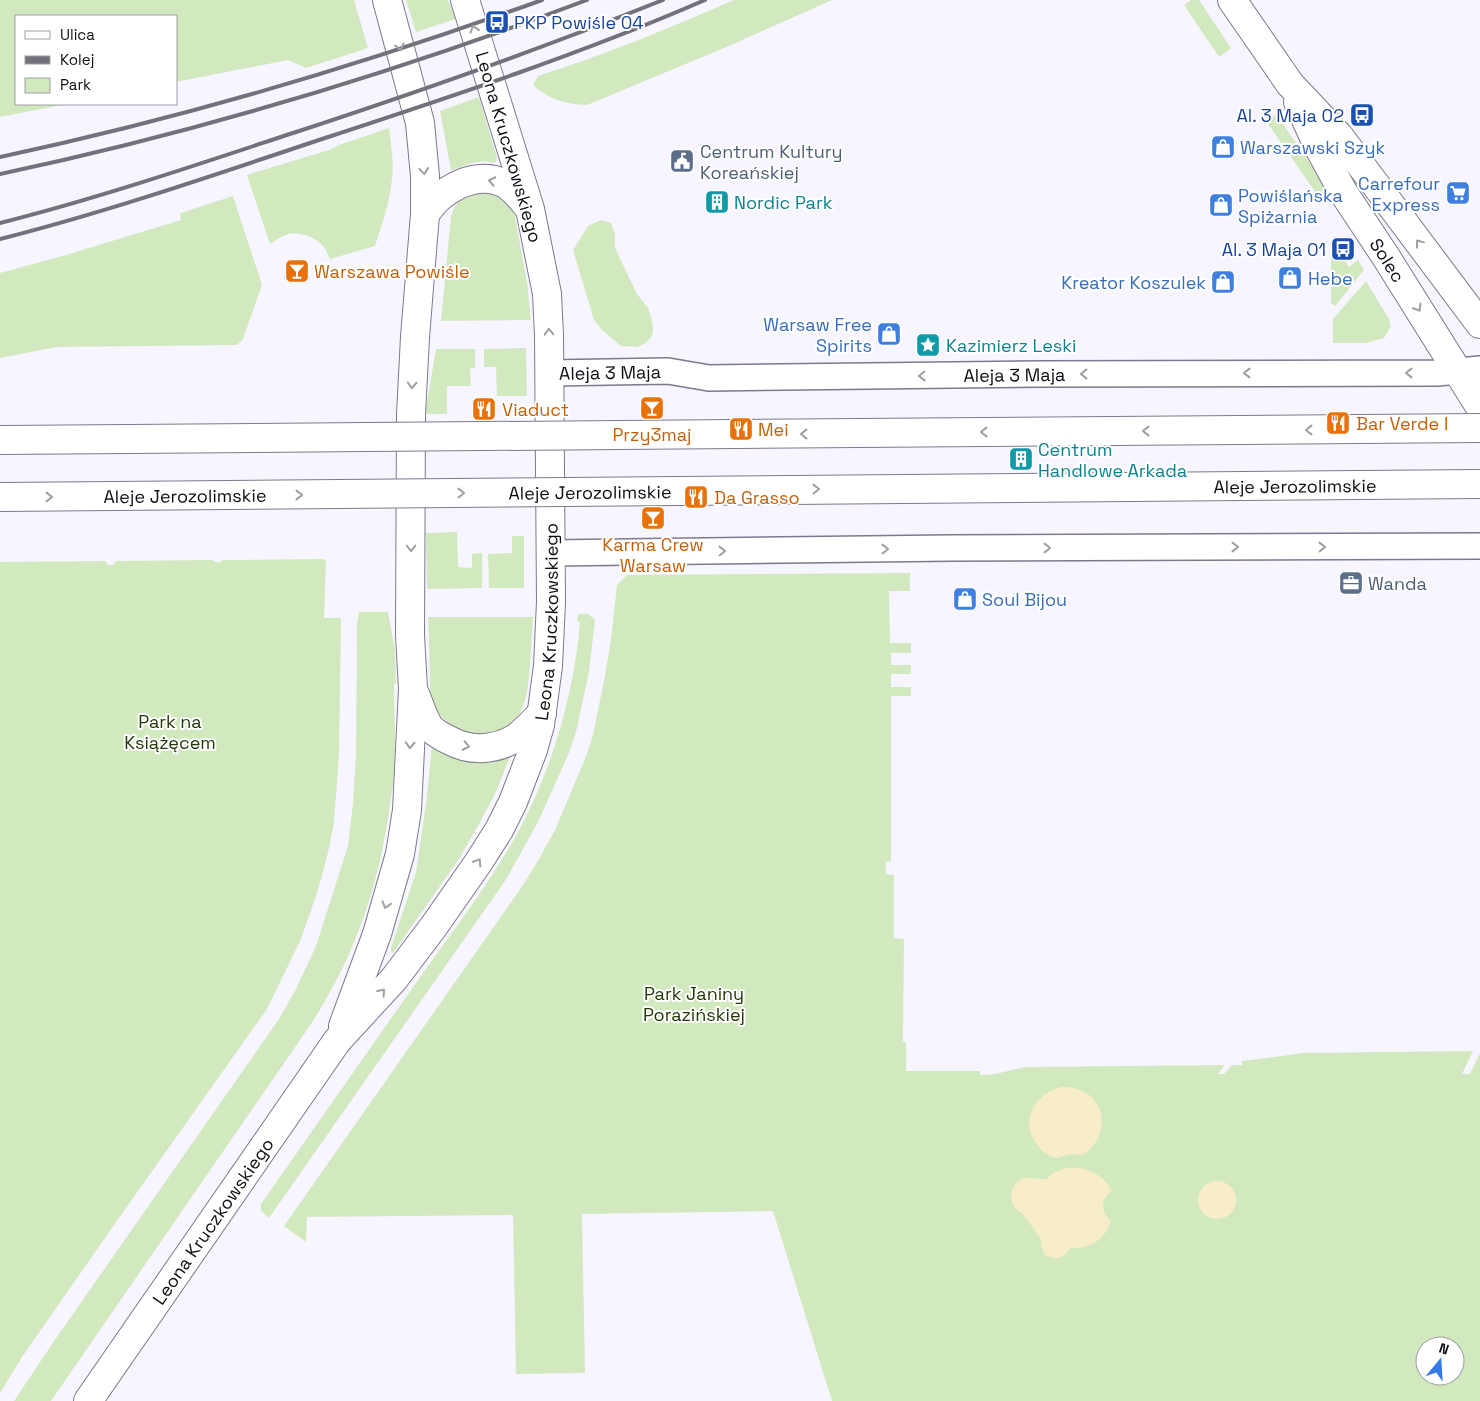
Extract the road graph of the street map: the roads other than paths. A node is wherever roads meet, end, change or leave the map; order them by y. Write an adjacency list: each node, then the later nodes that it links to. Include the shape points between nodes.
1 (387, 0): 6 (street, Leona Kruczkowskiego, one-way to 6, via 420,123)
2 (465, 0): 5 (street, Leona Kruczkowskiego, one-way to 2)
3 (1232, 0): 4 (street, Solec)
4 (1290, 84): 7 (street, Solec, one-way to 4, via 1339,136); 8 (street, Solec, one-way to 8, via 1343,192)
5 (530, 209): 6 (street, one-way to 6, via 507,185 492,179 474,179 440,196); 9 (street, Leona Kruczkowskiego, one-way to 5, via 547,294)
6 (425, 214): 17 (street, Leona Kruczkowskiego, one-way to 17, via 411,414 410,635)
7 (1480, 324)
8 (1469, 370): 9 (street, Aleja 3 Maja, one-way to 9, via 1427,373 709,378 668,371); 10 (street, Solec)
9 (549, 373): 16 (street, Leona Kruczkowskiego)
10 (1480, 407)
11 (1480, 428): 12 (street, one-way to 12, bridge)
12 (0, 440)
13 (1480, 484): 14 (street, Aleje Jerozolimskie, one-way to 13, bridge)
14 (0, 497)
15 (1480, 546): 16 (street, one-way to 15)
16 (551, 553): 18 (street, Leona Kruczkowskiego, via 551,626)
17 (413, 689): 18 (street, one-way to 18, via 427,724 441,736 470,748 486,748 516,737); 19 (street, Leona Kruczkowskiego, one-way to 19, via 408,810 400,854 377,934)
18 (542, 713): 19 (street, Leona Kruczkowskiego, one-way to 18, via 394,979 488,846 520,784)
19 (338, 1041): 20 (street, Leona Kruczkowskiego)
20 (88, 1401)

